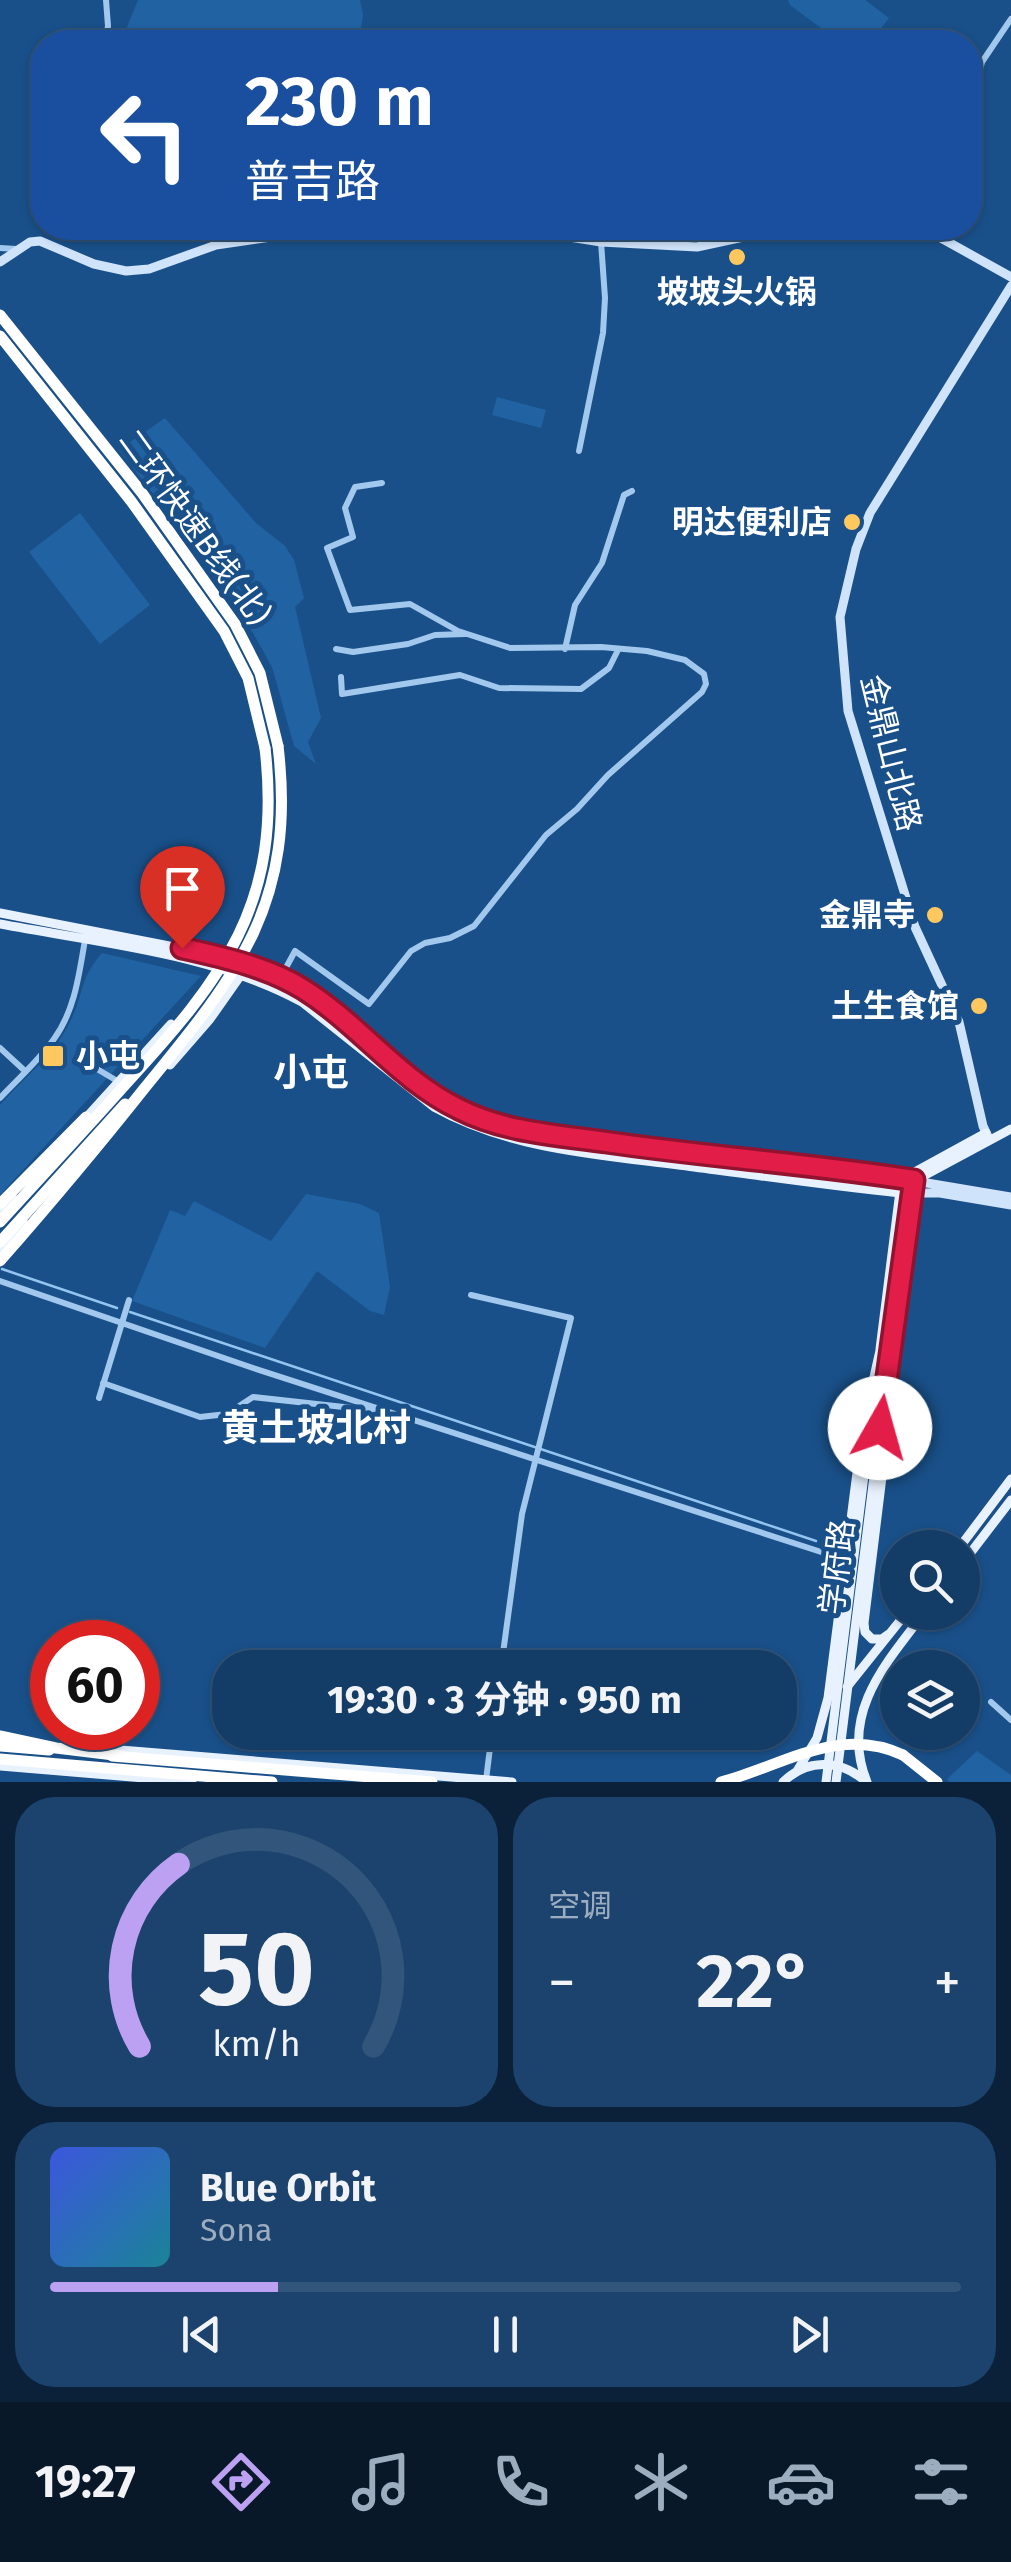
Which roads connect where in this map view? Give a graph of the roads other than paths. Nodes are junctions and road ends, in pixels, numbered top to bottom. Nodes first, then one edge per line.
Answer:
1 (106, 0) edge
2 (1011, 19) edge
3 (107, 30) edge
4 (982, 62) edge
5 (245, 240) edge
6 (588, 240) edge
7 (730, 240) edge
8 (945, 240) edge
9 (601, 242) junction
10 (0, 248) edge
11 (18, 248) junction
12 (1, 262) edge
13 (1011, 276) edge
14 (1011, 286) edge
15 (0, 315) edge
16 (0, 336) edge
17 (578, 452) dead end
18 (382, 484) dead end
19 (632, 491) dead end
20 (466, 634) junction
21 (336, 649) dead end
22 (566, 649) junction
23 (618, 650) junction
24 (341, 676) dead end
25 (272, 747) junction
26 (0, 912) edge
27 (0, 924) edge
28 (85, 940) junction
29 (217, 963) junction
30 (243, 971) junction
31 (282, 977) junction
32 (190, 1023) junction
33 (0, 1048) edge
34 (92, 1066) dead end
35 (24, 1071) junction
36 (119, 1082) junction
37 (0, 1098) edge
38 (1011, 1129) edge
39 (987, 1136) junction
40 (902, 1178) junction
41 (914, 1186) junction
42 (900, 1193) junction
43 (1011, 1196) edge
44 (0, 1204) edge
45 (1011, 1205) edge
46 (0, 1212) edge
47 (0, 1222) edge
48 (0, 1242) edge
49 (0, 1251) edge
50 (0, 1261) edge
51 (0, 1281) edge
52 (471, 1295) dead end
53 (129, 1300) dead end
54 (121, 1323) junction
55 (885, 1347) junction
56 (103, 1383) junction
57 (319, 1388) junction
58 (99, 1398) dead end
59 (317, 1404) junction
60 (386, 1411) dead end
61 (875, 1427) junction
62 (538, 1454) junction
63 (1011, 1479) edge
64 (1011, 1500) edge
65 (973, 1530) edge
66 (980, 1540) edge
67 (846, 1560) junction
68 (840, 1604) junction
69 (866, 1606) junction
70 (893, 1630) edge
71 (911, 1630) edge
72 (890, 1634) junction
73 (503, 1650) edge
74 (992, 1702) dead end
75 (1011, 1720) edge
76 (819, 1732) junction
77 (0, 1740) edge
78 (490, 1750) edge
79 (0, 1760) edge
80 (797, 1771) junction
81 (486, 1780) edge
82 (192, 1782) edge
83 (272, 1782) edge
84 (432, 1782) edge
85 (512, 1782) edge
86 (721, 1782) edge
87 (783, 1782) edge
88 (826, 1782) edge
89 (836, 1782) edge
90 (867, 1782) edge
91 (937, 1782) edge

1 - 3 street
2 - 4 street
5 - 11 street
6 - 9 street
7 - 9 street
8 - 13 street
9 - 17 street
10 - 11 street
11 - 12 street
14 - 39 street, 金鼎山北路
15 - 25 highway, 二环快速B线(北)
16 - 25 highway
18 - 20 street
19 - 22 street
20 - 21 street
20 - 22 street
22 - 23 street
23 - 24 street
23 - 31 street
25 - 32 highway, 二环快速B线(北), bridge
26 - 29 main road
27 - 28 main road
28 - 29 main road
28 - 35 street
29 - 30 main road
29 - 36 main road
30 - 31 main road
30 - 42 main road
30 - 49 main road
31 - 40 main road
32 - 44 highway, bridge
32 - 47 highway, bridge
32 - 48 highway, 二环快速B线(北), bridge
32 - 50 highway, bridge
33 - 35 street
34 - 36 street
35 - 37 street
36 - 46 main road
38 - 39 main road
39 - 40 main road
39 - 41 main road
40 - 41 street
40 - 42 main road, 学府路
41 - 42 main road
41 - 43 street
41 - 45 street
41 - 55 main road, 学府路
42 - 55 main road, 学府路
51 - 54 street
52 - 62 street
53 - 54 street
54 - 56 street
54 - 57 street
55 - 61 main road, 学府路
55 - 67 main road, 学府路
55 - 69 main road
56 - 58 street
56 - 59 street
57 - 59 street
57 - 62 street
59 - 60 street
61 - 88 main road, 学府路, bridge
61 - 89 main road, 学府路, bridge
62 - 67 street
62 - 73 street
63 - 65 main road
64 - 66 main road
67 - 68 main road, 学府路
68 - 69 main road
68 - 76 main road, 学府路
69 - 72 main road
70 - 72 main road
71 - 90 main road
72 - 76 main road
74 - 75 street
76 - 80 main road, 学府路
77 - 81 main road
77 - 84 highway, bridge
78 - 81 street
79 - 82 main road
79 - 83 highway
80 - 87 main road
80 - 90 main road
81 - 85 main road
86 - 91 highway, bridge

